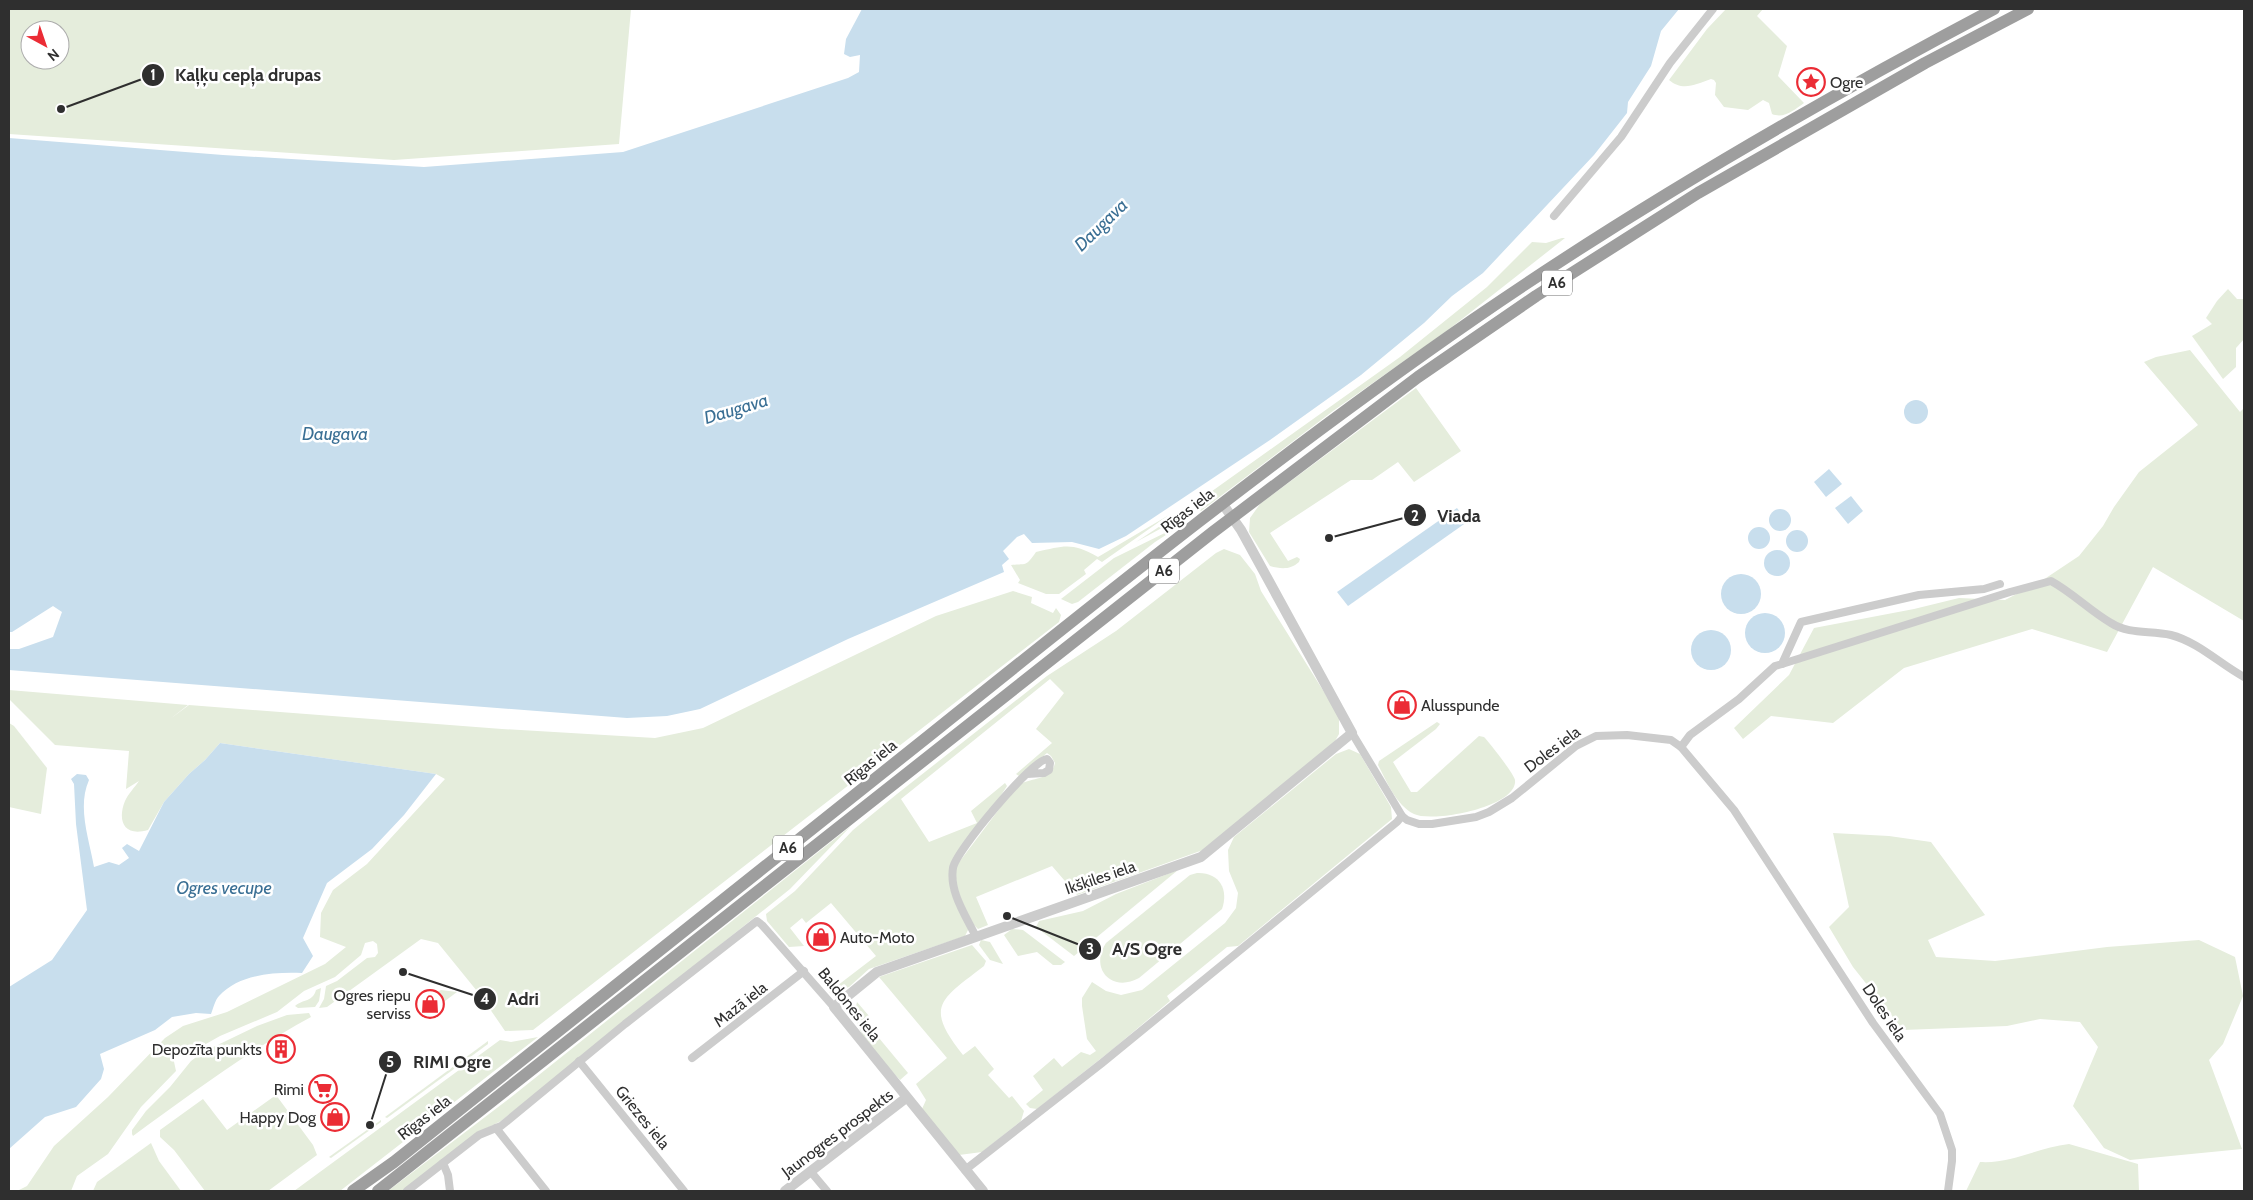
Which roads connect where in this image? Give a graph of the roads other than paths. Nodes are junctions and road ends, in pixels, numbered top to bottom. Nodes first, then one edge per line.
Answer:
1 (1714, 9) edge
2 (1994, 9) edge
3 (2028, 9) edge
4 (1554, 216) dead end
5 (1222, 503) junction
6 (1232, 517) junction
7 (2000, 584) dead end
8 (1782, 664) junction
9 (2244, 677) edge
10 (1352, 733) junction
11 (1681, 747) junction
12 (1026, 774) dead end
13 (1402, 816) junction
14 (976, 937) junction
15 (804, 971) junction
16 (834, 1007) junction
17 (692, 1058) dead end
18 (579, 1061) junction
19 (906, 1098) junction
20 (496, 1128) junction
21 (443, 1163) junction
22 (965, 1170) junction
23 (811, 1172) junction
24 (353, 1191) edge
25 (378, 1191) edge
26 (407, 1191) edge
27 (450, 1191) edge
28 (546, 1191) edge
29 (684, 1191) edge
30 (785, 1191) edge
31 (828, 1191) edge
32 (983, 1191) edge
33 (1948, 1191) edge

1 - 4 street
2 - 5 highway, Rīgas iela / A6
3 - 6 highway, Rīgas iela / A6
5 - 6 street
5 - 24 highway, Rīgas iela / A6
6 - 10 street
6 - 25 highway, Rīgas iela / A6
7 - 8 street
8 - 9 street
8 - 11 street
10 - 13 street
10 - 14 street, Ikšķiles iela
11 - 13 street, Doles iela
11 - 33 street, Doles iela
12 - 14 street
13 - 22 street
14 - 16 street, Ikšķiles iela
15 - 16 street, Baldones iela
15 - 17 street, Mazā iela
15 - 18 street, Baldones iela
16 - 19 street, Baldones iela
18 - 20 street
18 - 29 street, Griezes iela
19 - 22 street, Baldones iela
19 - 23 street, Jaunogres prospekts
20 - 21 street
20 - 28 street
21 - 26 street
21 - 27 street
22 - 32 street, Baldones iela
23 - 30 street, Jaunogres prospekts
23 - 31 street

